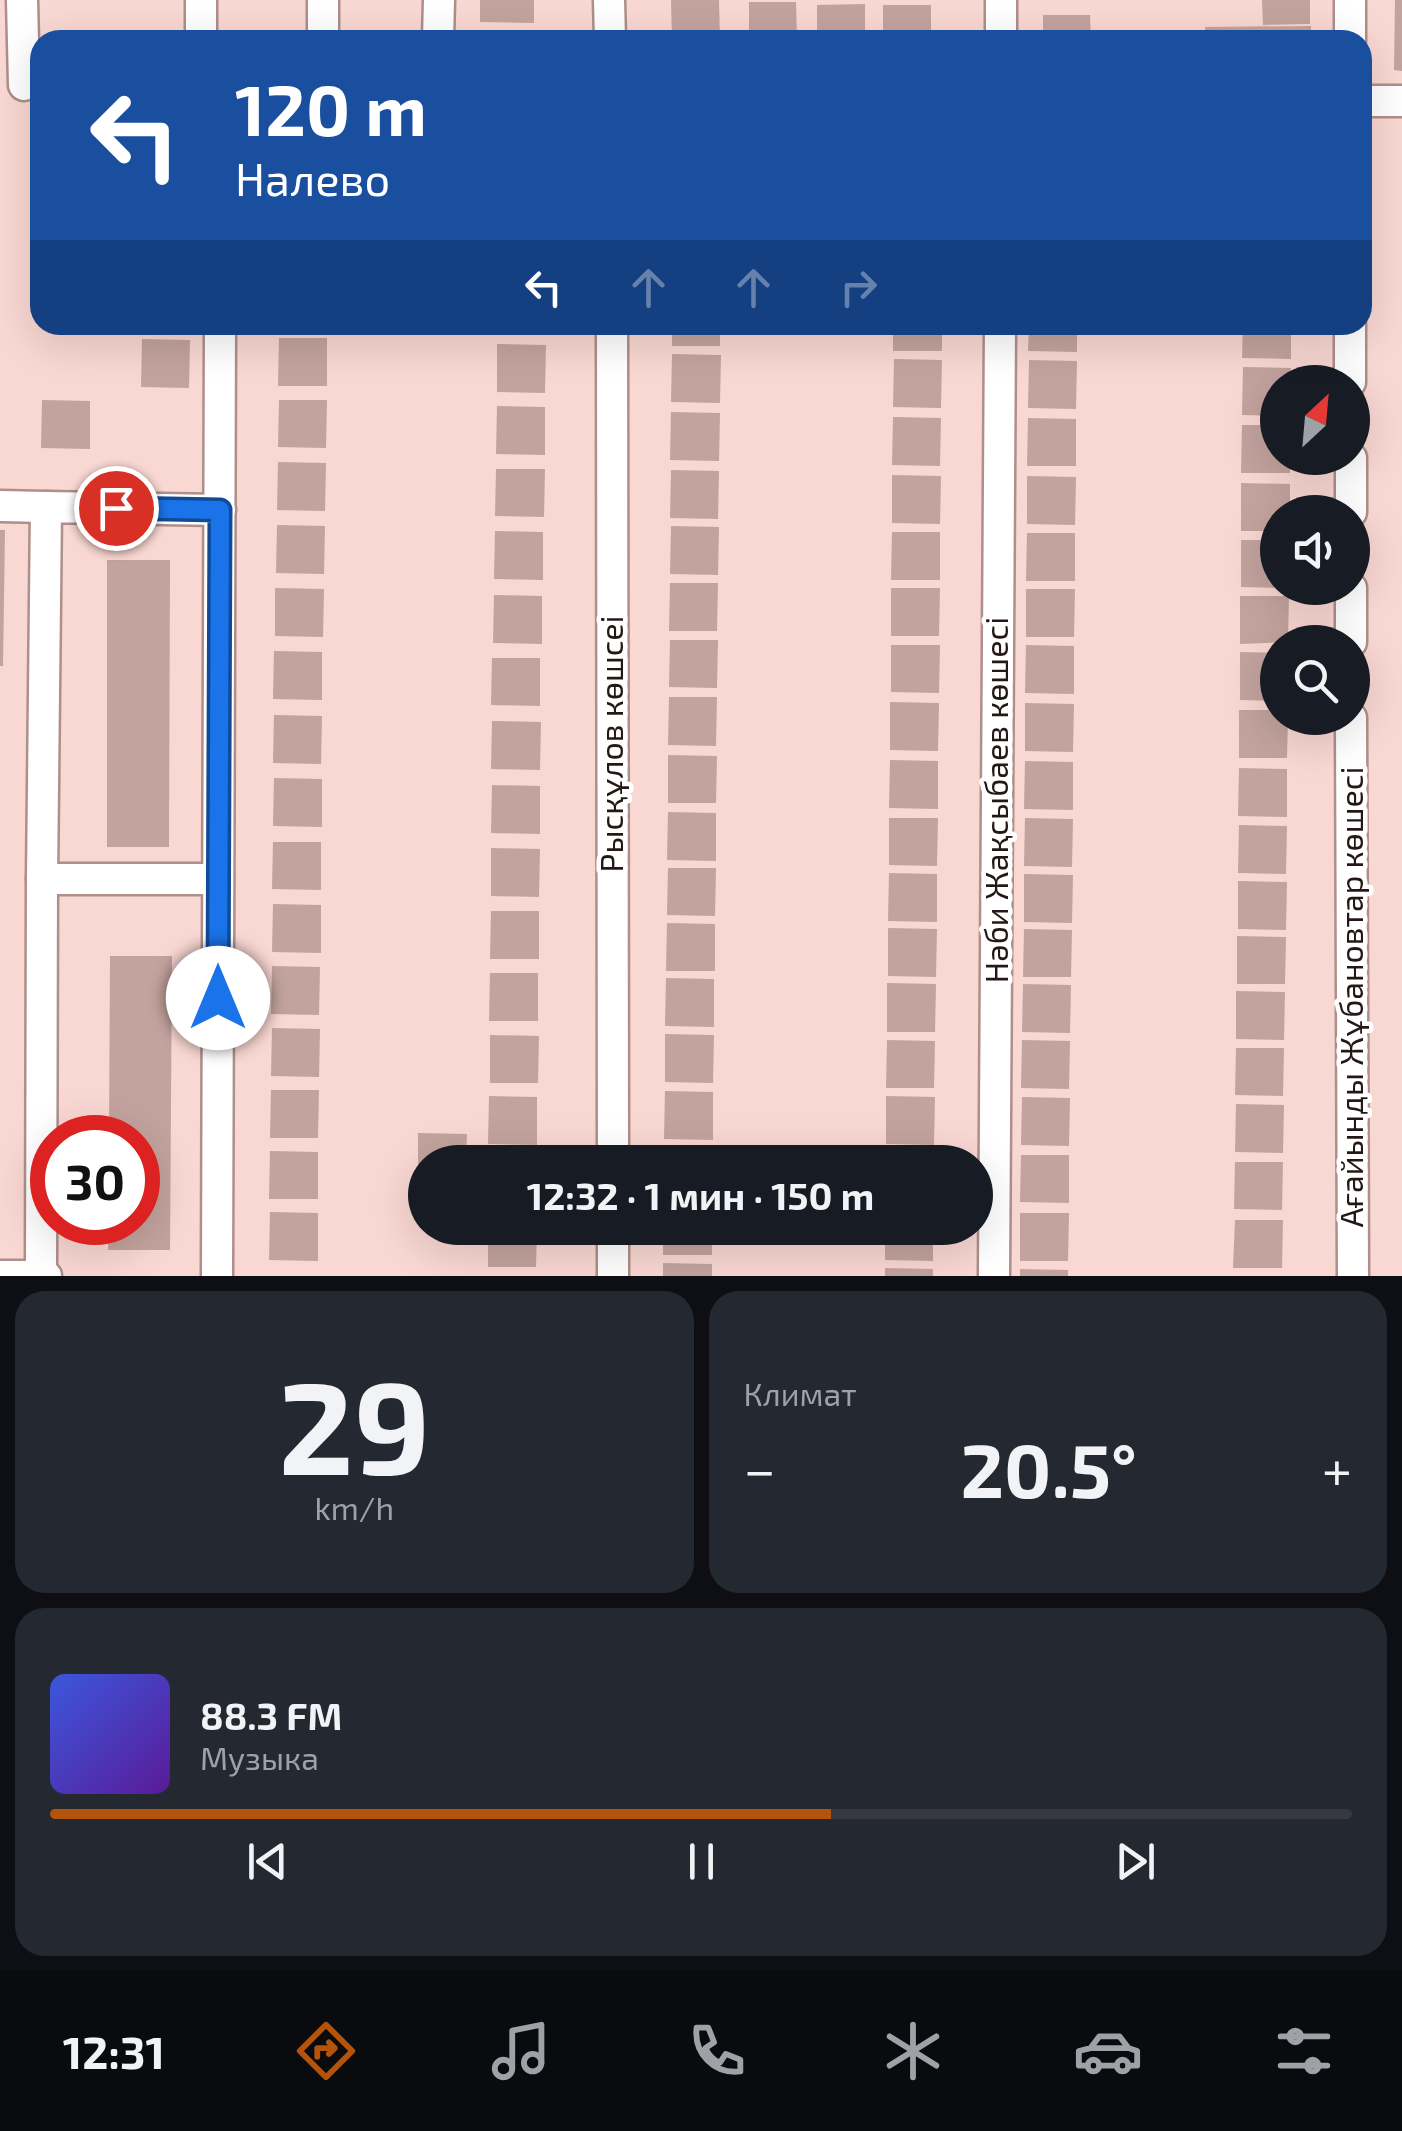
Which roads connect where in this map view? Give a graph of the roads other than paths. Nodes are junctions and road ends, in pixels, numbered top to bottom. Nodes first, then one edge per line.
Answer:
1 (22, 0) edge
2 (201, 0) edge
3 (322, 0) edge
4 (439, 0) edge
5 (609, 0) edge
6 (1000, 0) edge
7 (1350, 0) edge
8 (201, 30) edge
9 (323, 30) edge
10 (438, 30) edge
11 (610, 30) edge
12 (1001, 30) edge
13 (1350, 30) edge
14 (21, 85) edge
15 (1372, 101) edge
16 (1402, 101) edge
17 (220, 335) edge
18 (612, 335) edge
19 (1000, 335) edge
20 (1350, 335) edge
21 (1350, 365) edge
22 (0, 506) edge
23 (46, 507) junction
24 (220, 510) junction
25 (1352, 735) edge
26 (42, 879) junction
27 (218, 879) junction
28 (613, 1145) edge
29 (613, 1245) edge
30 (0, 1276) edge
31 (43, 1276) edge
32 (217, 1276) edge
33 (613, 1276) edge
34 (994, 1276) edge
35 (1353, 1276) edge

1 - 14 street
2 - 8 street
3 - 9 street
4 - 10 street
5 - 11 street
6 - 12 street
7 - 13 street
15 - 16 street
17 - 24 street
18 - 28 street, Рысқұлов көшсеі
19 - 34 street, Нәби Жақсыбаев көшесі
20 - 21 street
22 - 23 street
23 - 24 street
23 - 26 street
24 - 27 street
25 - 35 street, Ағайынды Жұбановтар көшесі
26 - 27 street
26 - 31 street
27 - 32 street
29 - 33 street
30 - 31 street

